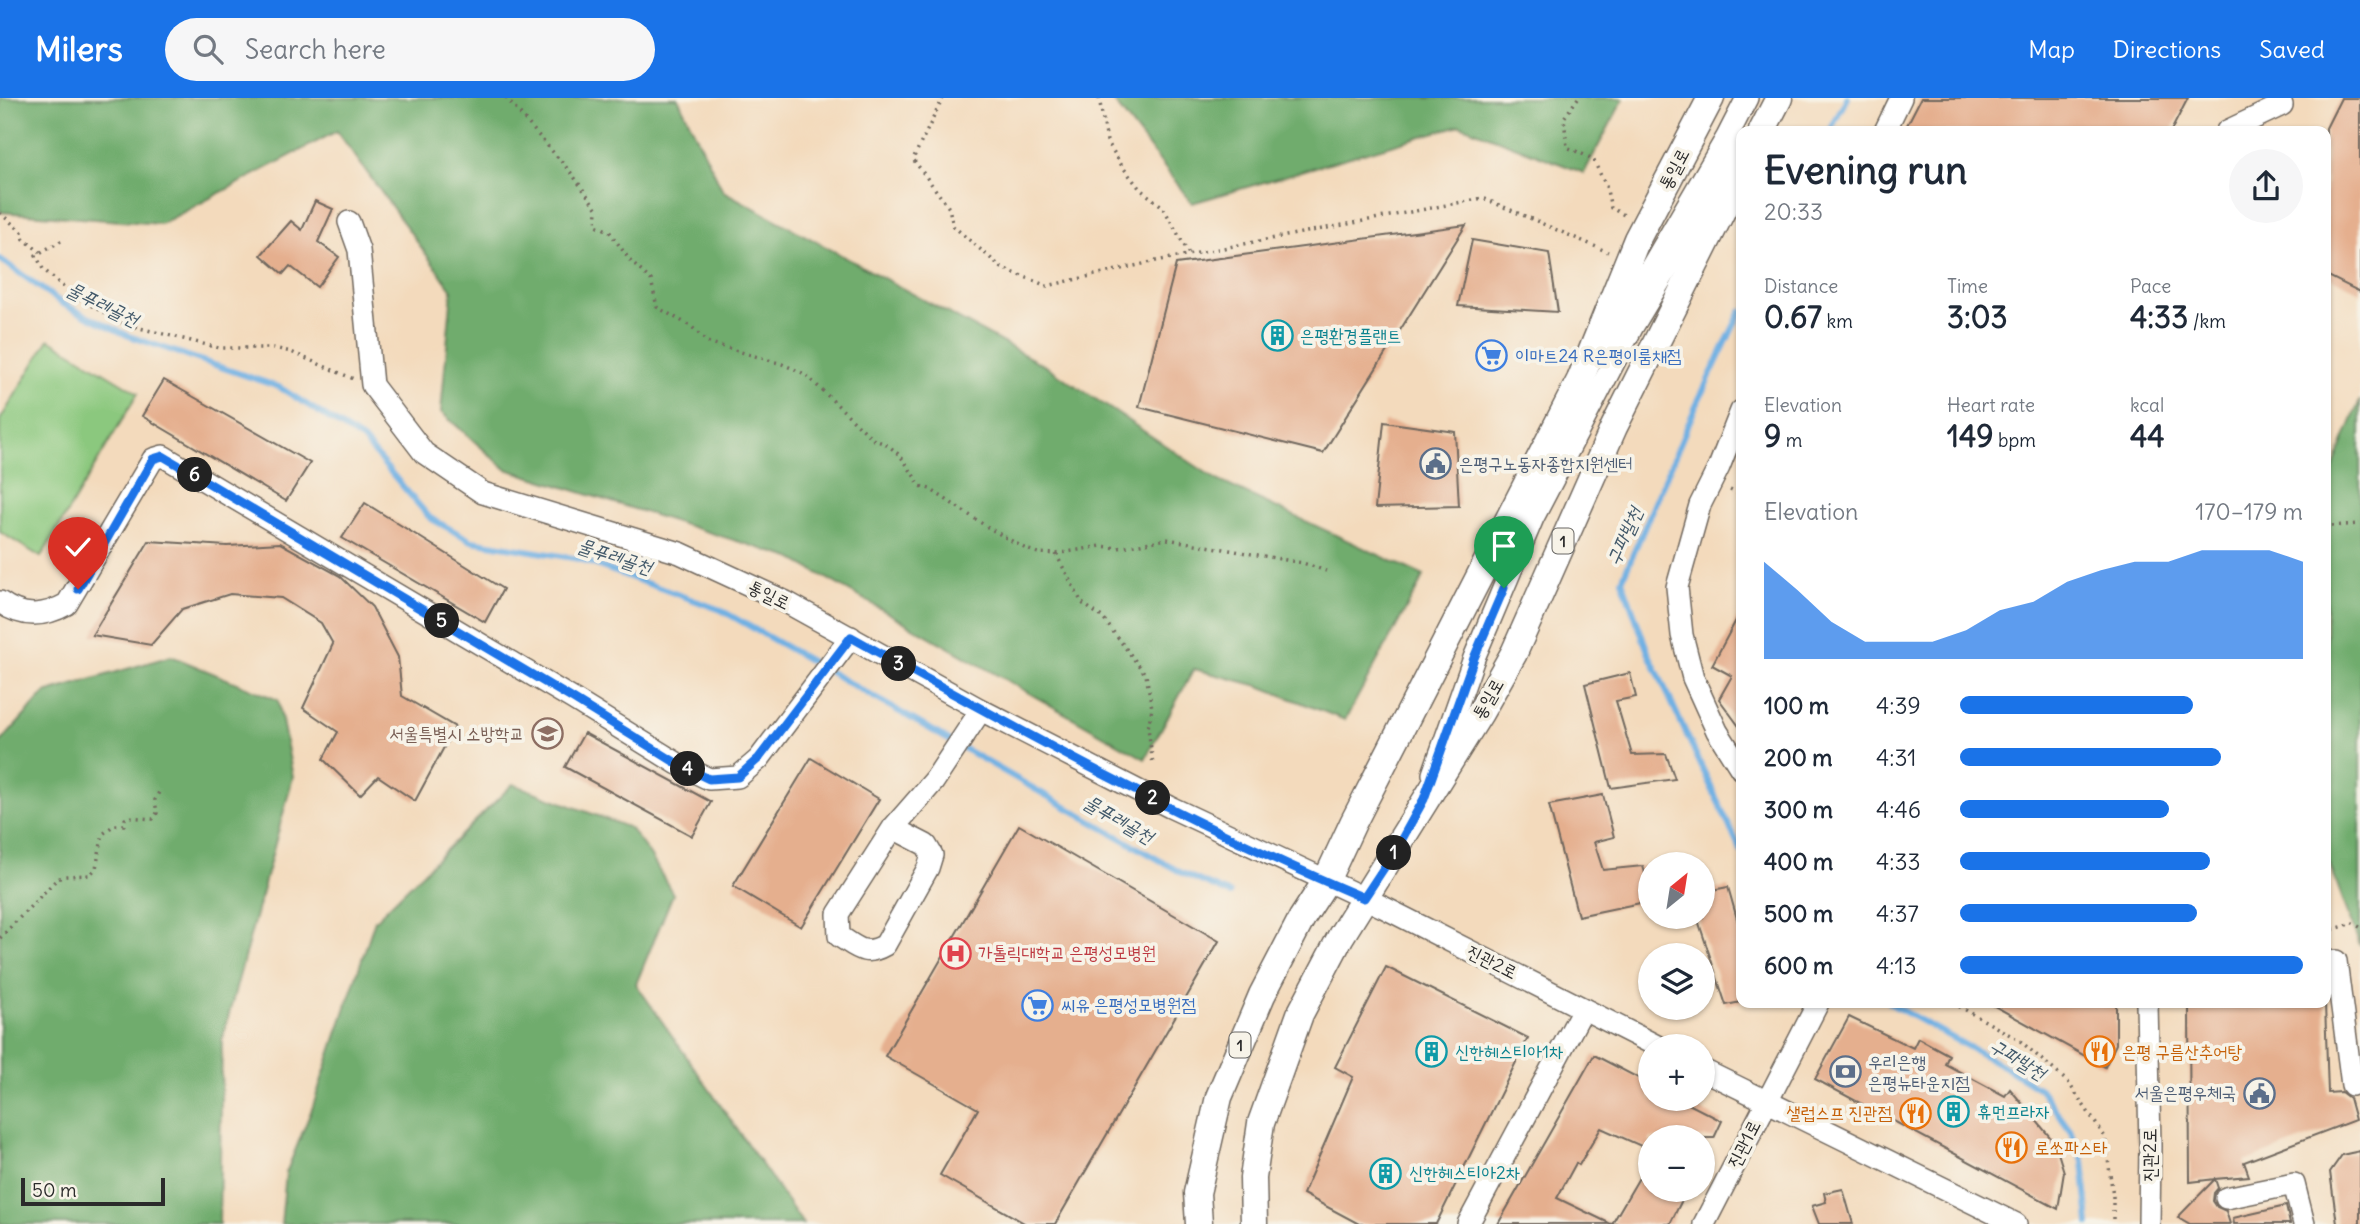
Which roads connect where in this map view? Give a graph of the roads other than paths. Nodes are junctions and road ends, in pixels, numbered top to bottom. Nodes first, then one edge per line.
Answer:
1 (1711, 98) edge
2 (1747, 98) edge
3 (1779, 98) edge
4 (1901, 98) edge
5 (2284, 102) edge
6 (1764, 126) edge
7 (1887, 126) edge
8 (2237, 126) edge
9 (2272, 126) edge
10 (1736, 155) edge
11 (1736, 183) edge
12 (349, 222) dead end
13 (1580, 380) junction
14 (1736, 424) edge
15 (0, 602) edge
16 (851, 637) junction
17 (976, 717) junction
18 (1736, 761) edge
19 (1424, 799) junction
20 (893, 828) junction
21 (1326, 881) junction
22 (1364, 898) junction
23 (2331, 962) edge
24 (1815, 1008) edge
25 (2149, 1008) edge
26 (1583, 1009) junction
27 (1638, 1036) edge
28 (1715, 1076) edge
29 (2352, 1085) dead end
30 (1766, 1102) junction
31 (2226, 1198) dead end
32 (1199, 1224) edge
33 (1254, 1224) edge
34 (1468, 1224) edge
35 (1704, 1224) edge
36 (2016, 1224) edge
37 (2149, 1224) edge
38 (2304, 1224) edge

1 - 13 main road, 통일로 / 1
2 - 13 street
3 - 6 main road
4 - 7 street
5 - 8 street
5 - 9 street
10 - 19 street
11 - 19 main road, 통일로 / 1
12 - 16 street, 통일로
13 - 21 main road, 통일로 / 1
14 - 18 street
15 - 16 street
16 - 17 street, 통일로
17 - 20 street
17 - 21 street, 통일로
19 - 22 main road, 통일로 / 1
20 - 20 street
21 - 22 street, 진관2로
21 - 32 main road, 통일로 / 1
22 - 26 street, 진관2로
22 - 33 main road, 통일로 / 1
23 - 29 street
24 - 30 street
25 - 37 street, 진관2로
26 - 27 street, 진관2로
26 - 34 street
28 - 30 street
30 - 35 street, 진관1로
30 - 36 street
31 - 38 street

